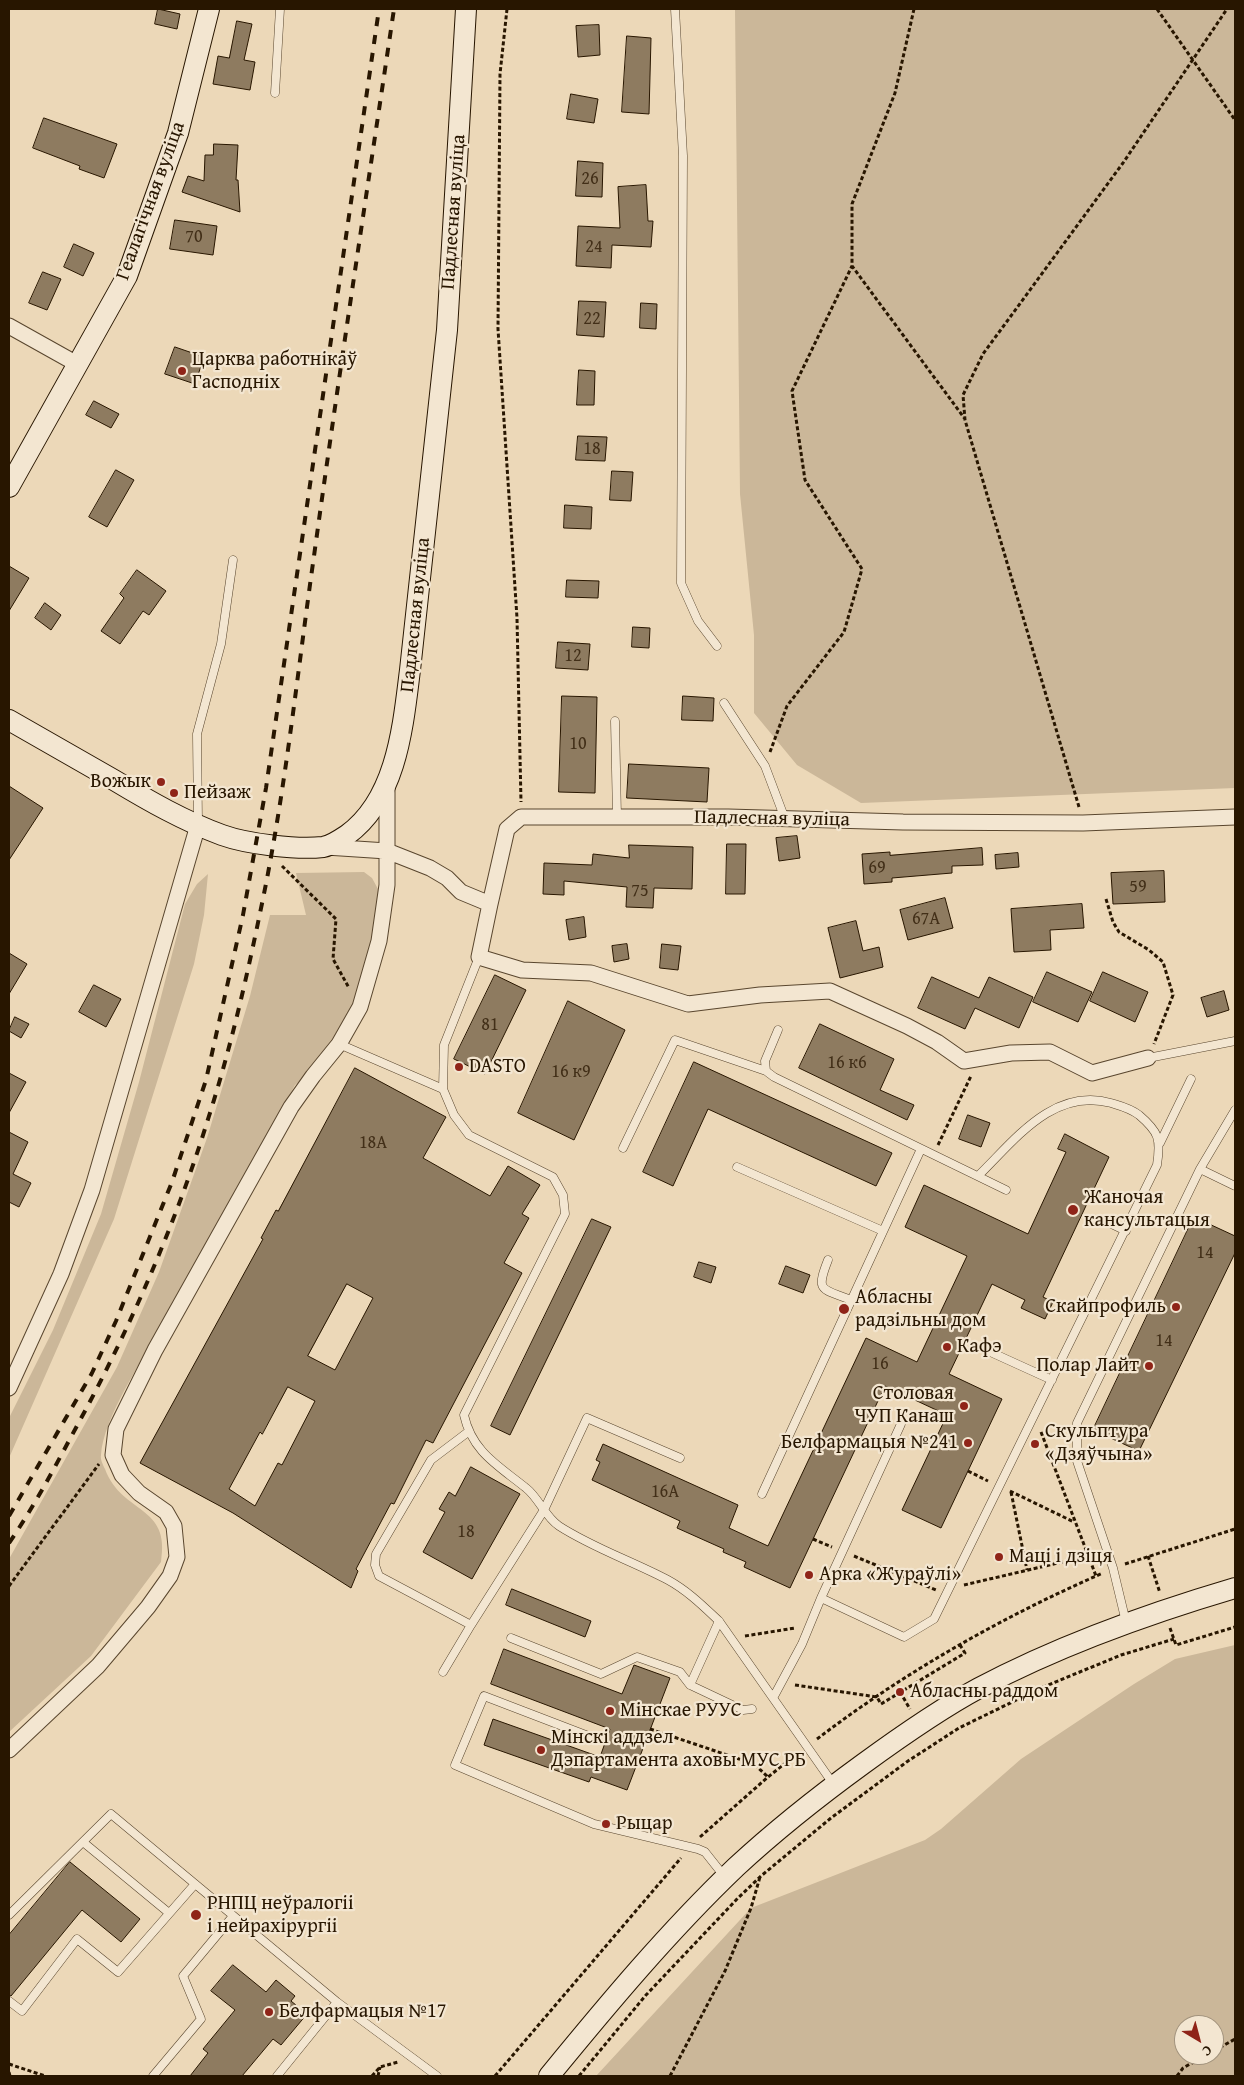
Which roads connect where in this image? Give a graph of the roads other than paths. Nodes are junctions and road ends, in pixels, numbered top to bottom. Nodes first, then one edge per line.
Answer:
1 (208, 9) edge
2 (280, 9) edge
3 (466, 9) edge
4 (675, 9) edge
5 (275, 94) dead end
6 (9, 326) edge
7 (77, 364) junction
8 (9, 487) edge
9 (233, 560) dead end
10 (717, 646) dead end
11 (724, 703) dead end
12 (9, 720) edge
13 (615, 720) dead end
14 (387, 782) junction
15 (617, 817) junction
16 (1235, 817) edge
17 (785, 819) junction
18 (198, 825) junction
19 (325, 847) junction
20 (387, 851) junction
21 (490, 904) junction
22 (479, 957) junction
23 (778, 1030) dead end
24 (1235, 1041) edge
25 (339, 1044) junction
26 (1148, 1058) joint
27 (766, 1071) junction
28 (1191, 1079) dead end
29 (443, 1089) junction
30 (1235, 1110) edge
31 (1160, 1143) junction
32 (623, 1148) dead end
33 (921, 1148) junction
34 (737, 1166) dead end
35 (1200, 1169) junction
36 (978, 1176) junction
37 (1235, 1186) edge
38 (1006, 1190) dead end
39 (1103, 1220) dead end
40 (1126, 1230) junction
41 (883, 1231) junction
42 (828, 1260) dead end
43 (851, 1300) junction
44 (986, 1350) dead end
45 (1052, 1380) junction
46 (9, 1388) edge
47 (901, 1424) dead end
48 (468, 1432) junction
49 (680, 1458) dead end
50 (762, 1494) dead end
51 (544, 1510) junction
52 (1235, 1588) edge
53 (822, 1598) junction
54 (718, 1621) junction
55 (1126, 1622) junction
56 (470, 1625) junction
57 (511, 1638) dead end
58 (443, 1672) dead end
59 (690, 1685) junction
60 (773, 1698) junction
61 (752, 1709) dead end
62 (591, 1737) dead end
63 (9, 1750) edge
64 (834, 1785) junction
65 (83, 1842) junction
66 (726, 1878) junction
67 (194, 1884) junction
68 (169, 1914) junction
69 (9, 1915) edge
70 (233, 1916) junction
71 (9, 2001) edge
72 (338, 2002) junction
73 (153, 2076) edge
74 (277, 2076) edge
75 (437, 2076) edge
76 (549, 2076) edge

1 - 7 street, Геалагічная вуліца
2 - 5 lane
3 - 14 street, Падлесная вуліца
4 - 10 lane
6 - 7 street
7 - 8 street, Геалагічная вуліца
9 - 18 lane
11 - 17 lane
12 - 18 street, Падлесная вуліца
13 - 15 lane
14 - 19 street, Падлесная вуліца
14 - 20 street
15 - 17 street, Падлесная вуліца
15 - 21 street, Падлесная вуліца
16 - 17 street, Падлесная вуліца
18 - 19 street, Падлесная вуліца
18 - 46 street
19 - 20 street
20 - 21 street
20 - 25 street
21 - 22 street
22 - 26 street
22 - 29 lane
23 - 27 lane
24 - 26 lane
25 - 29 lane
25 - 63 street
27 - 32 lane
27 - 33 lane
28 - 31 lane
29 - 48 lane
30 - 35 lane
31 - 36 lane
31 - 40 lane
33 - 36 lane
33 - 41 lane
34 - 41 lane
35 - 37 lane
35 - 55 lane
36 - 38 lane
39 - 40 lane
40 - 45 lane
41 - 43 lane
42 - 43 lane
43 - 50 lane
44 - 45 lane
45 - 53 lane
47 - 53 lane
48 - 51 lane
48 - 56 lane
49 - 51 lane
51 - 54 lane
51 - 56 lane
52 - 55 street
53 - 60 lane
54 - 59 lane
54 - 60 lane
55 - 64 street
56 - 58 lane
57 - 59 lane
59 - 61 lane
60 - 64 lane
62 - 66 lane
64 - 66 street
65 - 67 lane
65 - 68 lane
65 - 69 lane
66 - 76 street
67 - 68 lane
67 - 70 lane
68 - 71 lane
70 - 72 lane
70 - 73 lane
72 - 74 lane
72 - 75 lane

